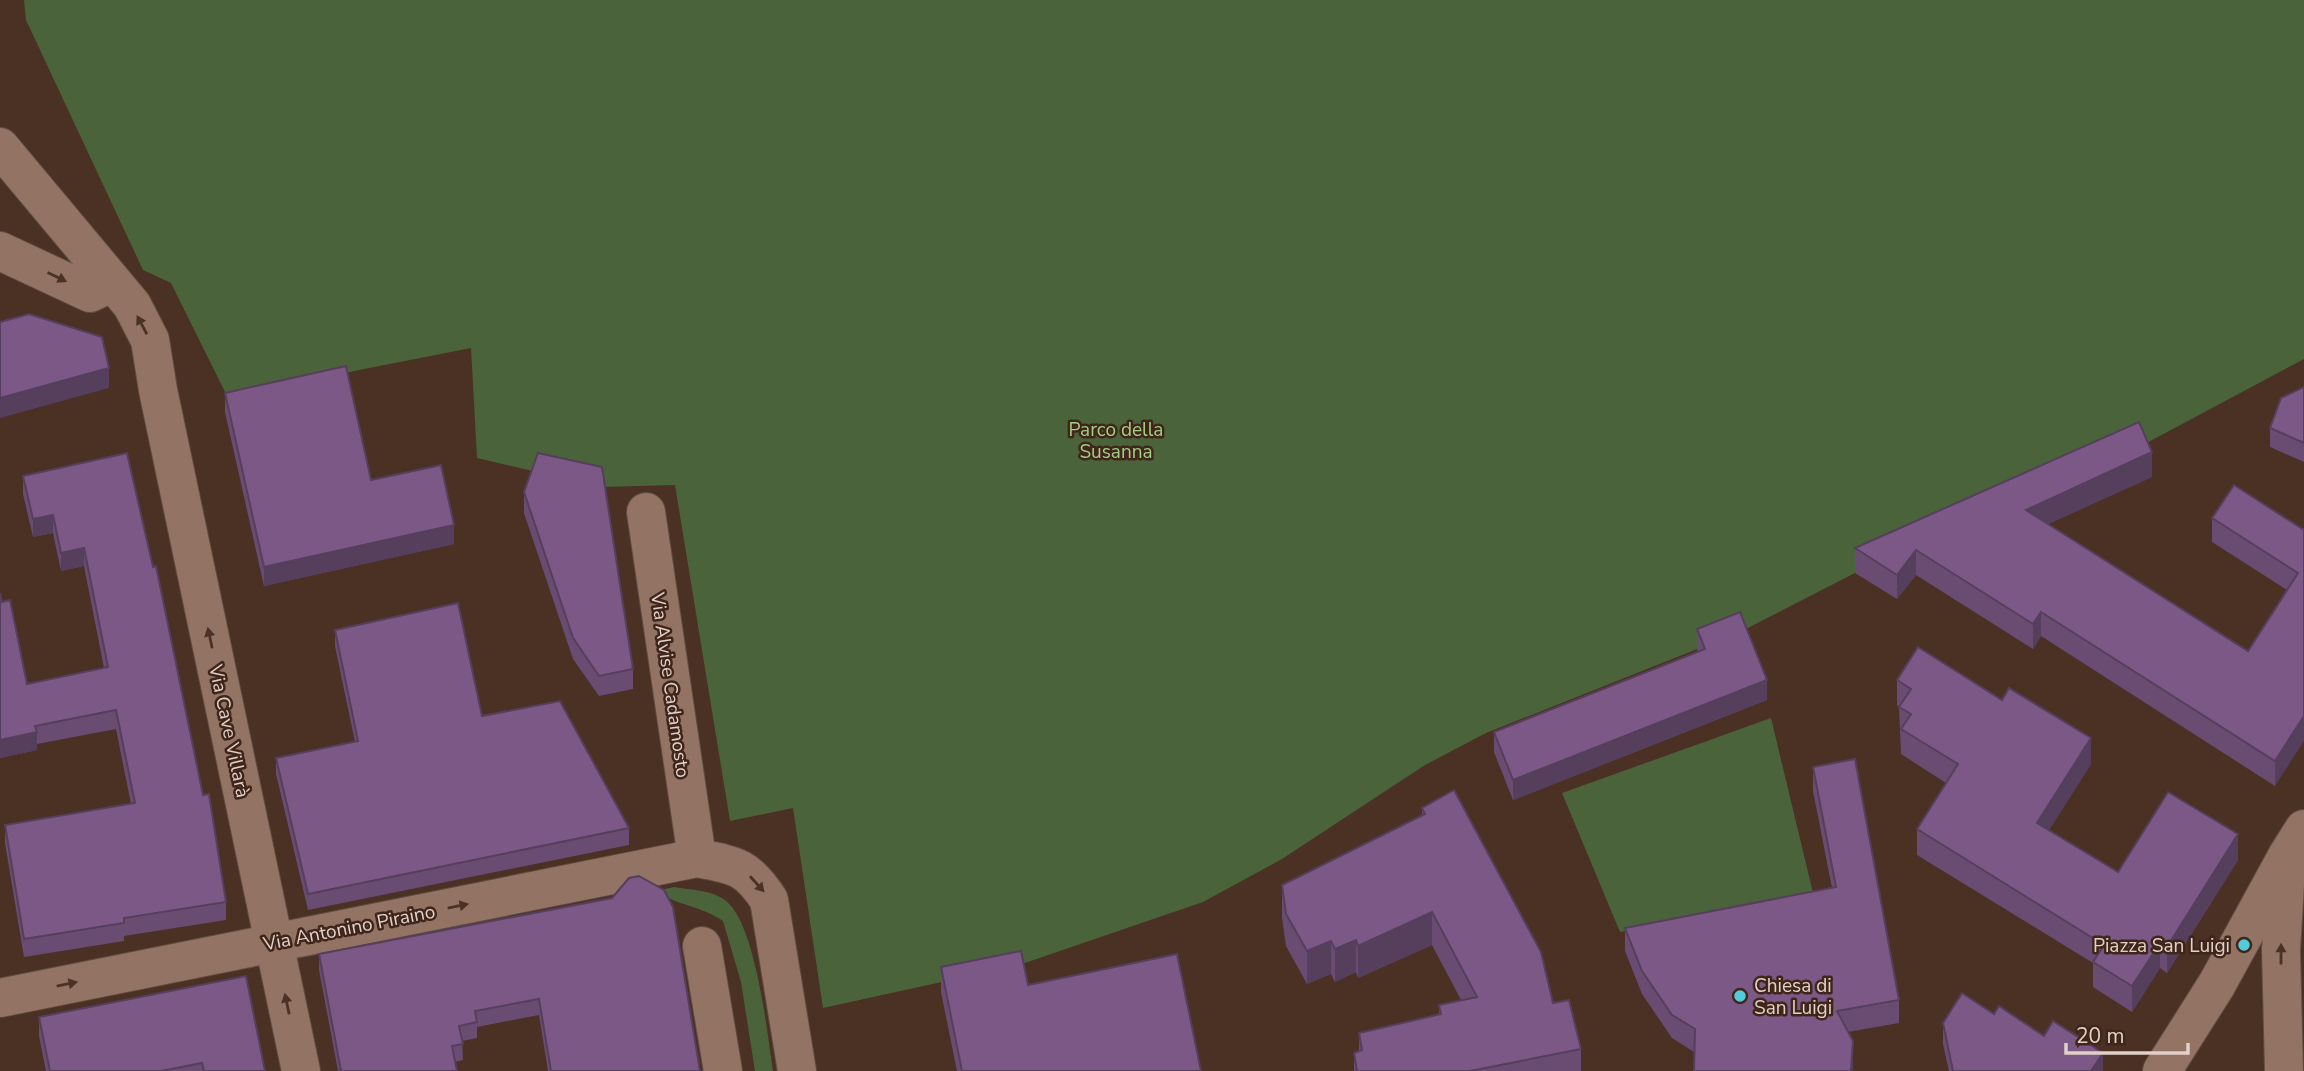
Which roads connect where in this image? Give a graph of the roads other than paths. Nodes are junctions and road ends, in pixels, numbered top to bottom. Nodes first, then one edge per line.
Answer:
1 (0, 147) edge
2 (0, 251) edge
3 (112, 282) junction
4 (646, 512) dead end
5 (2295, 842) edge
6 (697, 858) junction
7 (274, 942) junction
8 (702, 946) dead end
9 (2217, 984) junction
10 (0, 998) edge
11 (2283, 1007) junction
12 (301, 1071) edge
13 (723, 1071) edge
14 (797, 1071) edge
15 (2162, 1071) edge
16 (2284, 1071) edge

1 - 3 street, Via Cave Villarà
2 -> 3 street
7 -> 3 street, Via Cave Villarà
4 - 6 street, Via Alvise Cadamosto
5 - 9 street
11 -> 5 street
7 -> 6 street, Via Antonino Piraino
6 -> 14 street
10 -> 7 street, Via Antonino Piraino
12 -> 7 street, Via Cave Villarà
8 - 13 street
9 - 11 street
9 - 15 street
11 - 16 street

